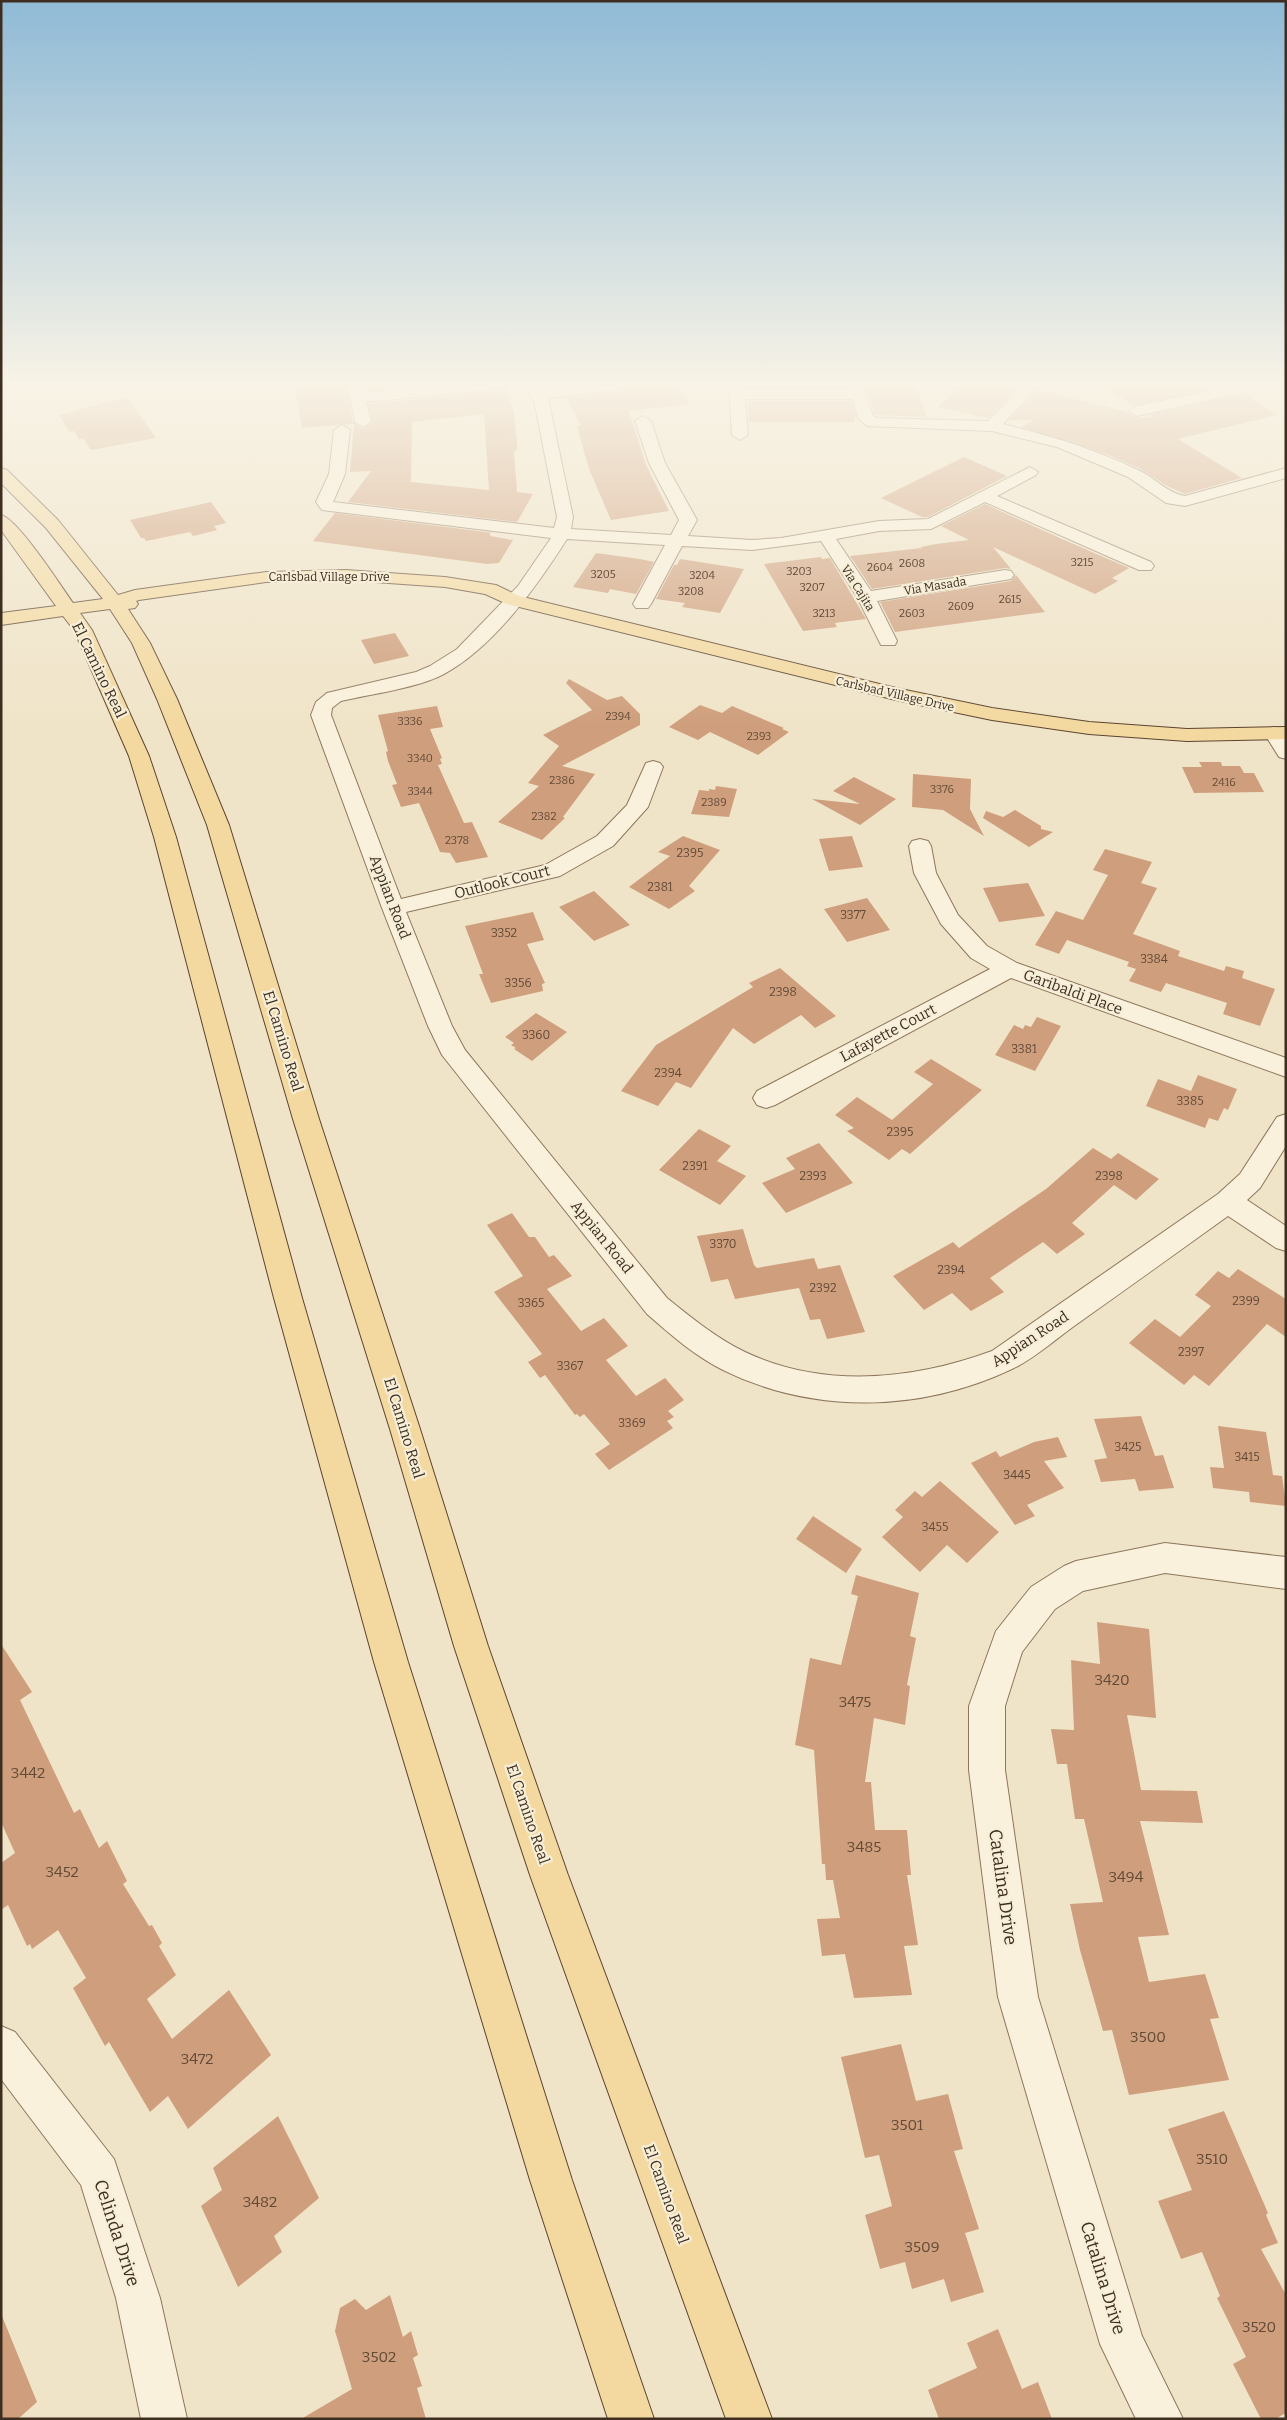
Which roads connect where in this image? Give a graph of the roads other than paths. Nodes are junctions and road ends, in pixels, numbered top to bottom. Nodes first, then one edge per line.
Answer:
1 (26, 498) edge
2 (326, 498) edge
3 (561, 498) edge
4 (676, 498) edge
5 (980, 498) edge
6 (988, 498) edge
7 (1172, 498) edge
8 (1196, 498) edge
9 (1, 520) edge
10 (562, 534) junction
11 (824, 536) junction
12 (676, 542) junction
13 (1145, 566) dead end
14 (1005, 575) dead end
15 (866, 597) junction
16 (513, 600) junction
17 (115, 603) junction
18 (642, 604) dead end
19 (68, 609) junction
20 (1, 619) edge
21 (888, 641) dead end
22 (1280, 733) edge
23 (1286, 753) edge
24 (653, 767) dead end
25 (920, 846) dead end
26 (393, 908) junction
27 (1010, 969) junction
28 (1286, 1068) edge
29 (766, 1098) dead end
30 (1286, 1124) edge
31 (1228, 1202) junction
32 (1286, 1240) edge
33 (1286, 1573) edge
34 (1, 2046) edge
35 (164, 2419) edge
36 (631, 2419) edge
37 (749, 2419) edge
38 (1160, 2419) edge

1 - 17 main road, El Camino Real
2 - 10 street
3 - 10 street
4 - 12 street
5 - 11 street
6 - 13 street
7 - 8 street
9 - 19 main road, El Camino Real
10 - 12 street
10 - 16 street, Appian Road
11 - 12 street
11 - 15 street, Via Cajita
12 - 18 street
14 - 15 street, Via Masada
15 - 21 street, Via Cajita
16 - 17 main road, Carlsbad Village Drive
16 - 22 main road, Carlsbad Village Drive
16 - 26 street, Appian Road
17 - 19 main road, Carlsbad Village Drive
17 - 37 main road, El Camino Real
19 - 20 main road, Carlsbad Village Drive
19 - 36 main road, El Camino Real
22 - 23 street
24 - 26 street, Outlook Court
25 - 27 street, Garibaldi Place
26 - 31 street, Appian Road
27 - 28 street, Garibaldi Place
27 - 29 street, Lafayette Court
30 - 31 street, Appian Road
31 - 32 street
33 - 38 street, Catalina Drive
34 - 35 street, Celinda Drive

